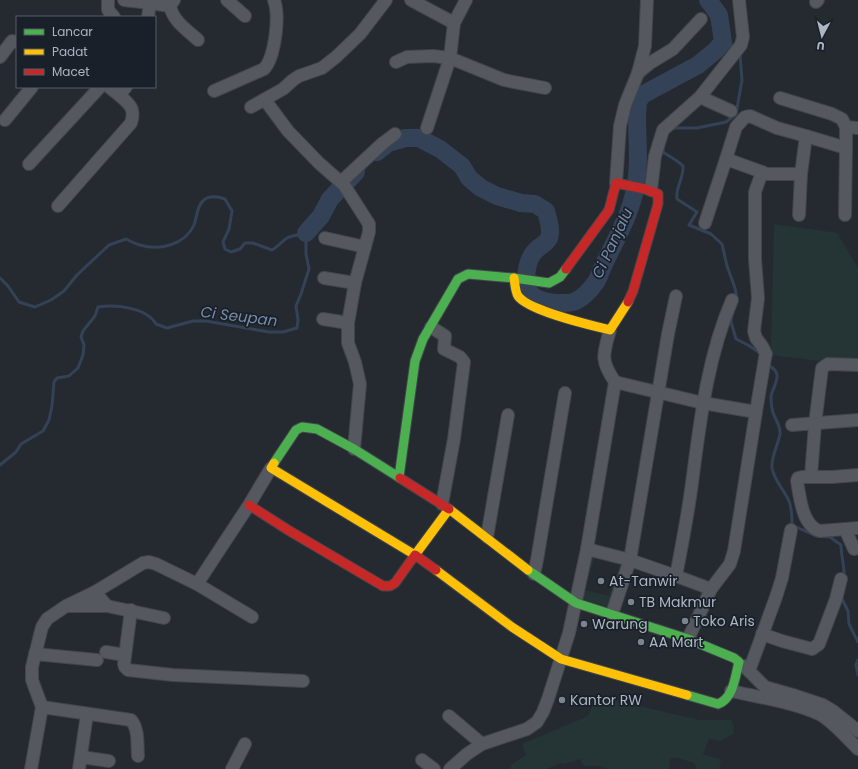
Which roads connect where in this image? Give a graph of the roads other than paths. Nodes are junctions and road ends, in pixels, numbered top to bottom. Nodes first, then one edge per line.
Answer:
1 (108, 0) edge
2 (124, 0) edge
3 (227, 0) edge
4 (274, 0) edge
5 (386, 0) edge
6 (411, 0) edge
7 (466, 0) edge
8 (647, 0) edge
9 (739, 0) edge
10 (152, 2) edge
11 (172, 3) edge
12 (113, 16) edge
13 (148, 16) edge
14 (245, 16) dead end
15 (701, 19) dead end
16 (454, 23) junction
17 (198, 40) dead end
18 (16, 42) edge
19 (0, 57) edge
20 (450, 58) junction
21 (396, 62) dead end
22 (638, 73) junction
23 (31, 88) edge
24 (99, 88) edge
25 (112, 88) edge
26 (545, 88) dead end
27 (214, 90) dead end
28 (122, 91) edge
29 (700, 97) junction
30 (780, 98) dead end
31 (265, 100) junction
32 (251, 107) dead end
33 (731, 110) dead end
34 (5, 120) dead end
35 (427, 128) dead end
36 (852, 128) edge
37 (395, 134) dead end
38 (806, 136) junction
39 (846, 148) junction
40 (726, 159) junction
41 (29, 164) dead end
42 (762, 172) junction
43 (801, 174) junction
44 (342, 183) junction
45 (616, 183) junction
46 (648, 189) junction
47 (58, 206) dead end
48 (799, 215) dead end
49 (845, 215) dead end
50 (705, 223) dead end
51 (326, 238) dead end
52 (365, 247) junction
53 (324, 278) dead end
54 (516, 278) junction
55 (355, 283) junction
56 (676, 296) dead end
57 (732, 300) dead end
58 (323, 319) dead end
59 (348, 323) junction
60 (431, 327) junction
61 (610, 330) junction
62 (858, 365) edge
63 (616, 382) junction
64 (565, 393) dead end
65 (658, 393) junction
66 (703, 403) junction
67 (756, 412) junction
68 (508, 415) dead end
69 (858, 420) edge
70 (815, 424) junction
71 (792, 425) dead end
72 (354, 449) junction
73 (271, 468) junction
74 (858, 475) edge
75 (811, 476) junction
76 (399, 477) junction
77 (249, 505) junction
78 (446, 506) junction
79 (858, 528) edge
80 (845, 529) junction
81 (791, 530) dead end
82 (487, 537) junction
83 (587, 549) junction
84 (854, 549) dead end
85 (415, 555) junction
86 (630, 560) junction
87 (534, 574) junction
88 (676, 576) junction
89 (841, 579) dead end
90 (197, 584) junction
91 (711, 589) junction
92 (95, 592) junction
93 (576, 603) junction
94 (66, 606) junction
95 (107, 606) junction
96 (131, 610) junction
97 (612, 614) junction
98 (252, 617) dead end
99 (164, 618) dead end
100 (762, 634) junction
101 (688, 640) junction
102 (106, 652) dead end
103 (35, 654) junction
104 (125, 655) junction
105 (560, 659) junction
106 (97, 660) dead end
107 (739, 662) junction
108 (749, 672) junction
109 (303, 680) dead end
110 (731, 691) junction
111 (763, 692) junction
112 (42, 707) junction
113 (824, 711) junction
114 (87, 714) junction
115 (449, 716) dead end
116 (858, 731) edge
117 (245, 744) dead end
118 (482, 744) junction
119 (858, 749) edge
120 (138, 756) dead end
121 (81, 757) junction
122 (422, 760) dead end
123 (109, 761) dead end
124 (31, 769) edge
125 (79, 769) edge
126 (232, 769) edge
127 (434, 769) edge
128 (450, 769) edge

1 - 12 street
2 - 10 street
3 - 14 street
4 - 27 street
5 - 31 street
6 - 16 street
7 - 16 street
8 - 22 street
9 - 29 street
10 - 11 street
10 - 13 street
11 - 17 street
15 - 22 street
16 - 20 street
18 - 19 street
20 - 21 street
20 - 26 street
20 - 35 street
22 - 45 street
23 - 34 street
24 - 41 street
25 - 28 street
28 - 47 street
29 - 33 street
29 - 46 street
30 - 36 street
31 - 32 street
31 - 44 street
36 - 39 street
37 - 44 street
38 - 39 street
38 - 40 street
38 - 43 street
39 - 49 street
40 - 42 street
40 - 50 street
42 - 43 street
42 - 67 street
43 - 48 street
44 - 52 street
45 - 46 street
45 - 54 street
46 - 61 street
51 - 52 street
52 - 55 street
53 - 55 street
54 - 60 street
54 - 61 street
55 - 59 street
56 - 65 street
57 - 66 street
58 - 59 street
59 - 72 street
60 - 76 street
60 - 78 street
61 - 63 street
62 - 70 street
63 - 65 street
63 - 83 street
64 - 87 street
65 - 66 street
65 - 86 street
66 - 67 street
66 - 88 street
67 - 91 street
68 - 82 street
69 - 70 street
70 - 71 street
70 - 75 street
72 - 73 street
72 - 76 street
73 - 77 street
73 - 85 street
74 - 75 street
75 - 80 street
76 - 78 street
77 - 85 street
77 - 90 street
78 - 82 street
78 - 85 street
79 - 80 street
80 - 84 street
81 - 100 street
82 - 87 street
83 - 86 street
83 - 93 street
85 - 105 street
86 - 88 street
86 - 97 street
87 - 93 street
88 - 91 street
89 - 100 street
90 - 92 street
90 - 98 street
91 - 101 street
92 - 94 street
92 - 95 street
93 - 97 street
93 - 105 street
94 - 95 street
94 - 103 street
95 - 96 street
96 - 99 street
96 - 104 street
97 - 101 street
100 - 108 street
101 - 107 street
102 - 104 street
103 - 106 street
103 - 112 street
104 - 109 street
105 - 110 street
105 - 118 street
107 - 108 street
107 - 110 street
108 - 111 street
110 - 111 street
111 - 113 street
112 - 114 street
112 - 124 street
113 - 116 street
113 - 119 street
114 - 120 street
114 - 121 street
115 - 118 street
117 - 126 street
118 - 128 street
121 - 123 street
121 - 125 street
122 - 127 street

